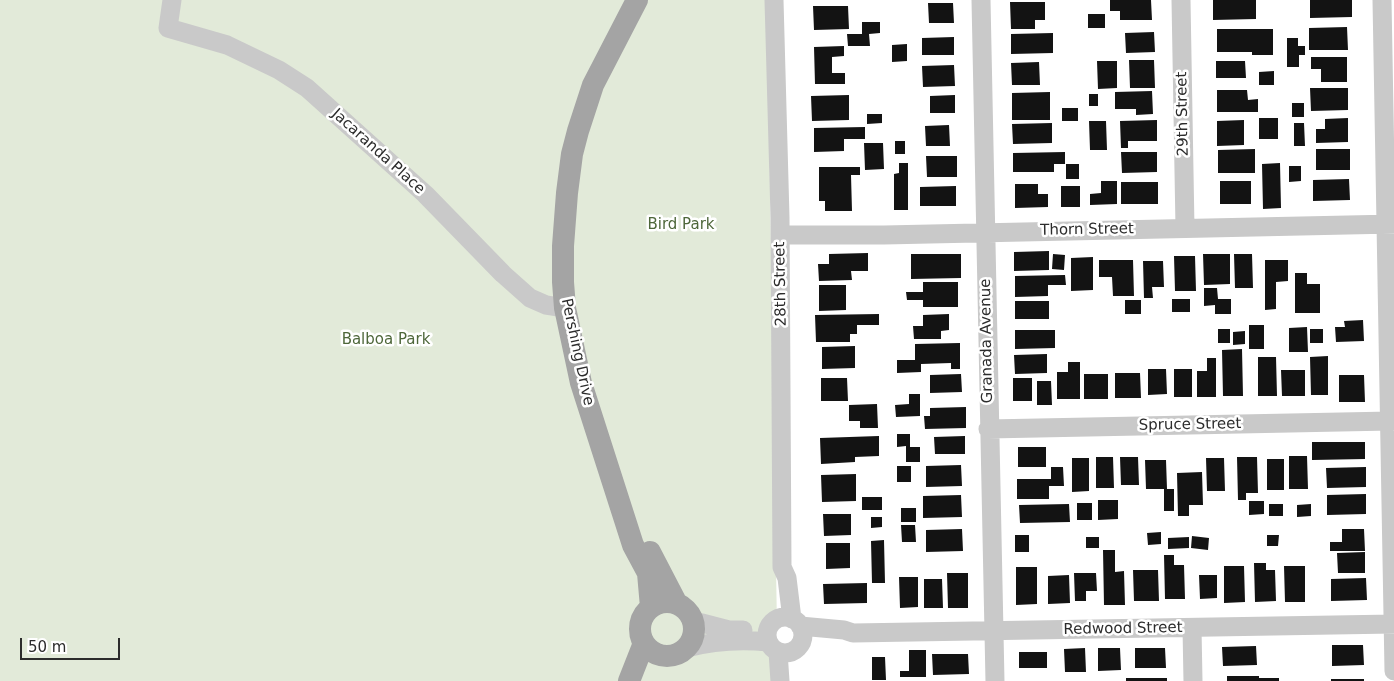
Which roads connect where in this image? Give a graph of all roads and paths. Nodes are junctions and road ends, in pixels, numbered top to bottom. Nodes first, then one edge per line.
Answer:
1 (172, 0) edge
2 (638, 0) edge
3 (774, 0) edge
4 (981, 0) edge
5 (1181, 0) edge
6 (1382, 0) edge
7 (605, 63) junction
8 (1390, 224) edge
9 (1185, 228) junction
10 (985, 232) junction
11 (780, 235) junction
12 (565, 308) junction
13 (1391, 421) junction
14 (988, 429) junction
15 (615, 452) junction
16 (676, 604) junction
17 (651, 607) junction
18 (693, 622) junction
19 (1394, 624) edge
20 (1192, 628) junction
21 (994, 631) junction
22 (784, 635) junction
23 (644, 643) junction
24 (676, 652) junction
25 (1394, 671) edge
26 (629, 681) edge
27 (642, 681) edge
28 (780, 681) edge
29 (790, 681) edge
30 (994, 681) edge
31 (1193, 681) edge

1 - 12 street, Jacaranda Place
2 - 7 main road, Pershing Drive
3 - 11 street, 28th Street
4 - 10 street, Granada Avenue
5 - 9 street, 29th Street
6 - 8 street
7 - 12 main road, Pershing Drive
7 - 15 main road, Pershing Drive
8 - 9 street, Thorn Street
8 - 13 street
9 - 10 street, Thorn Street
10 - 11 street, Thorn Street
10 - 14 street, Granada Avenue
11 - 22 street, 28th Street
12 - 15 main road
12 - 17 main road, Pershing Drive
13 - 14 street, Spruce Street
13 - 19 street
14 - 21 street, Granada Avenue
15 - 16 main road, Pershing Drive
16 - 17 main road
16 - 18 main road
17 - 23 main road
18 - 22 street, Redwood Street
18 - 24 main road
19 - 20 street, Redwood Street
19 - 25 street
20 - 21 street, Redwood Street
20 - 31 street
21 - 22 street, Redwood Street
21 - 30 street, Granada Avenue
22 - 24 street, Redwood Street
22 - 28 street, 28th Street
22 - 29 street, 28th Street
23 - 24 main road
23 - 26 main road
24 - 27 main road

